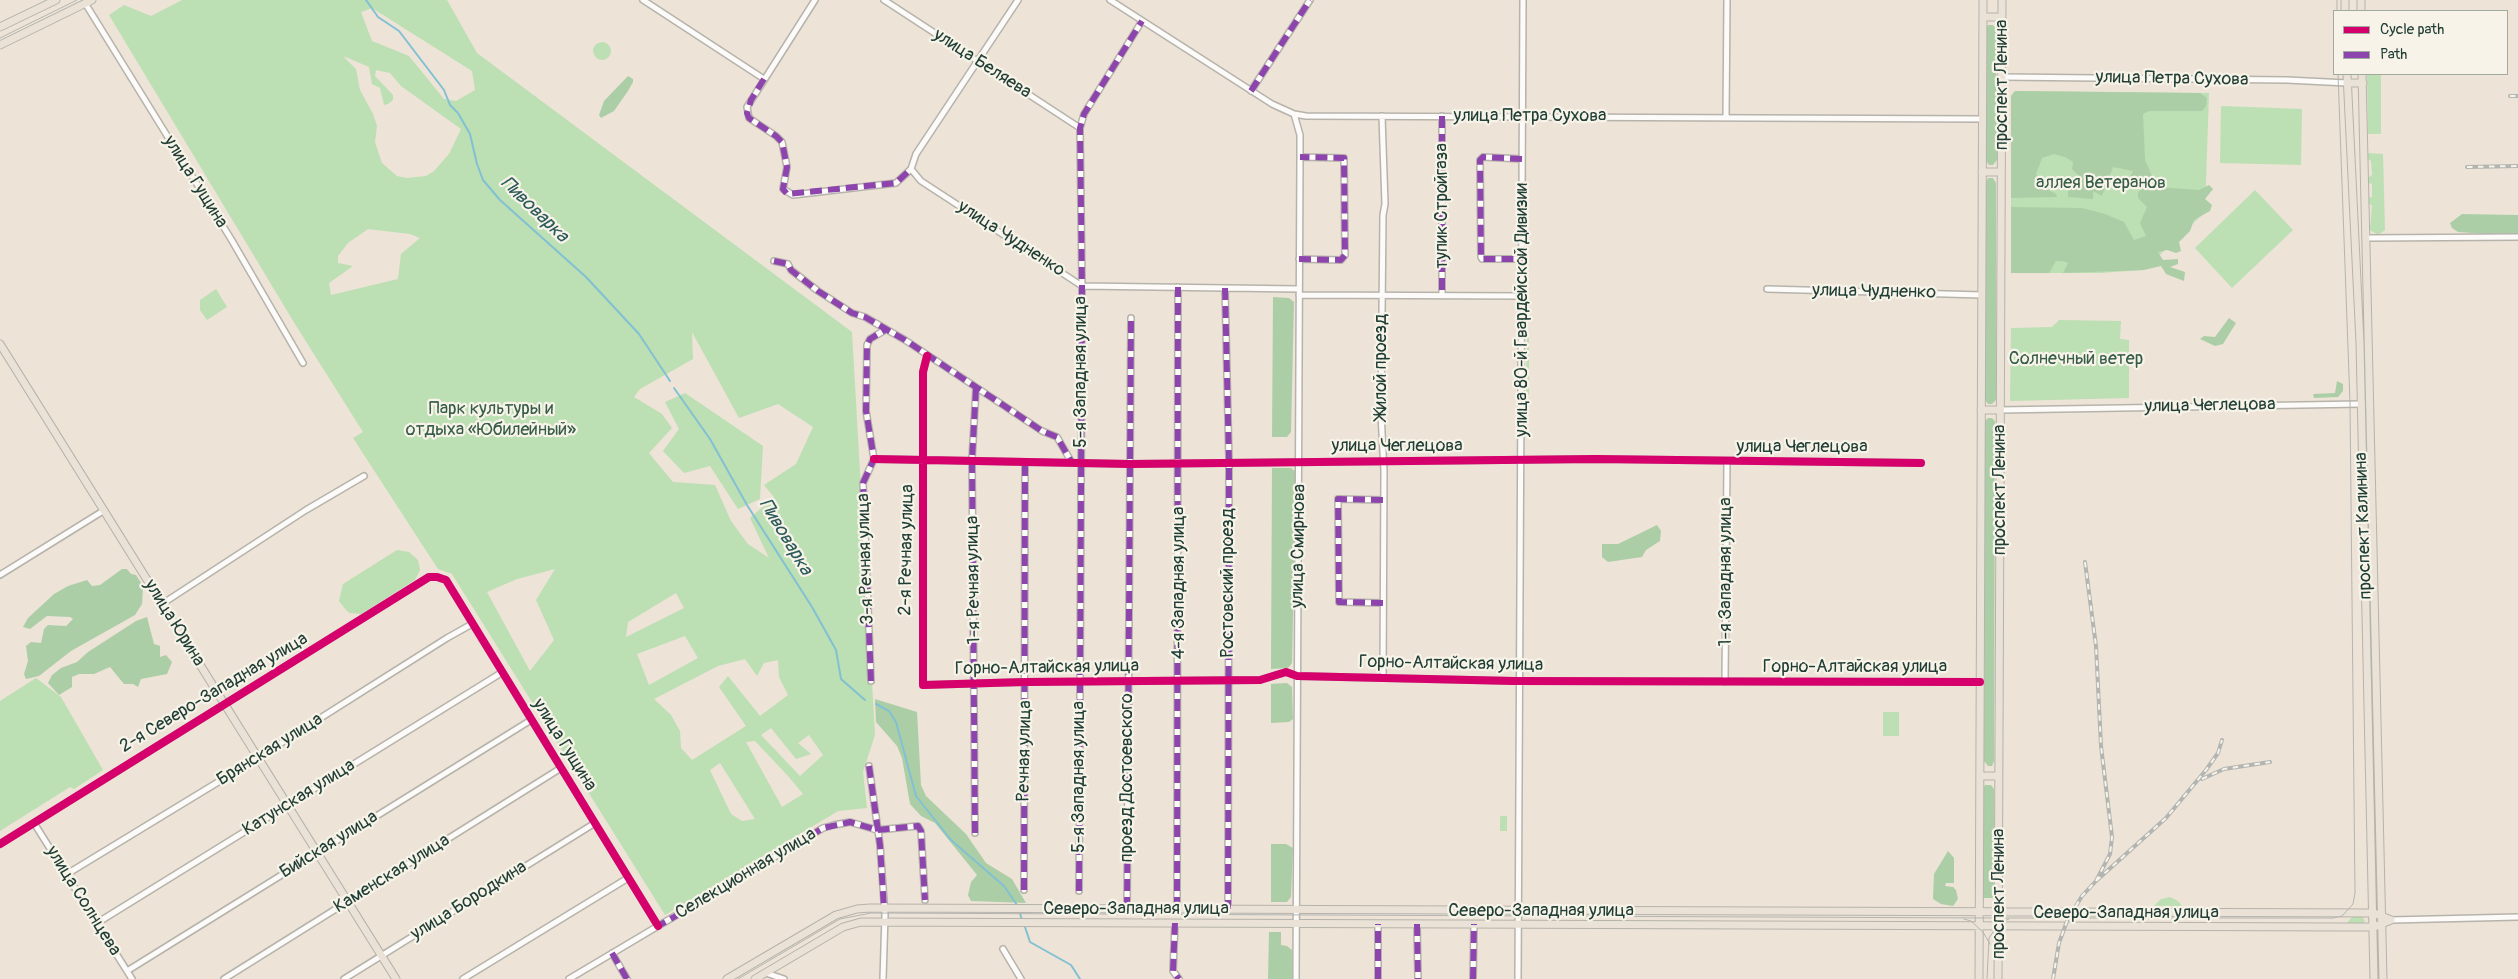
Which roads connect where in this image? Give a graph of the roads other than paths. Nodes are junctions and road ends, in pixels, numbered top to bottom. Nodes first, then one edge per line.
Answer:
1 (56, 0) edge
2 (643, 0) edge
3 (815, 0) edge
4 (884, 0) edge
5 (1018, 0) edge
6 (1110, 0) edge
7 (1310, 0) edge
8 (1523, 0) edge
9 (1727, 0) edge
10 (1983, 0) edge
11 (2002, 0) edge
12 (89, 2) edge
13 (1983, 17) junction
14 (2002, 17) junction
15 (1142, 21) junction
16 (0, 27) edge
17 (0, 45) edge
18 (978, 61) junction
19 (2347, 75) edge
20 (2362, 75) edge
21 (2002, 77) junction
22 (764, 79) junction
23 (2344, 83) junction
24 (2363, 83) junction
25 (1251, 91) junction
26 (1294, 114) junction
27 (1382, 116) junction
28 (1442, 116) junction
29 (1522, 116) junction
30 (1726, 117) junction
31 (1982, 119) junction
32 (1080, 128) junction
33 (1300, 157) junction
34 (1522, 159) junction
35 (912, 170) junction
36 (1982, 172) junction
37 (2001, 172) junction
38 (2518, 237) edge
39 (2366, 238) junction
40 (2356, 239) junction
41 (1299, 259) junction
42 (1523, 259) junction
43 (774, 261) dead end
44 (1082, 286) junction
45 (1178, 287) junction
46 (1225, 288) junction
47 (1767, 289) dead end
48 (1299, 292) junction
49 (1382, 294) junction
50 (1982, 295) junction
51 (1442, 296) junction
52 (1522, 296) junction
53 (1131, 318) dead end
54 (885, 330) junction
55 (0, 344) edge
56 (926, 356) junction
57 (303, 363) dead end
58 (976, 388) junction
59 (2371, 403) junction
60 (2361, 404) junction
61 (1981, 410) junction
62 (2000, 410) junction
63 (874, 460) junction
64 (923, 460) junction
65 (972, 460) junction
66 (1300, 460) junction
67 (1522, 461) junction
68 (1025, 462) junction
69 (1081, 462) junction
70 (1229, 462) junction
71 (1383, 462) junction
72 (1727, 462) junction
73 (1072, 463) junction
74 (1179, 463) junction
75 (1921, 463) dead end
76 (1130, 464) junction
77 (364, 476) dead end
78 (1384, 500) junction
79 (103, 511) junction
80 (0, 575) edge
81 (446, 580) joint
82 (1383, 603) junction
83 (162, 604) junction
84 (472, 624) junction
85 (501, 673) junction
86 (1297, 676) junction
87 (1383, 678) junction
88 (1227, 679) junction
89 (871, 681) dead end
90 (1079, 681) junction
91 (1128, 681) junction
92 (1179, 681) junction
93 (1519, 681) junction
94 (1026, 682) junction
95 (1725, 682) junction
96 (1980, 682) junction
97 (975, 684) junction
98 (923, 685) joint
99 (225, 704) junction
100 (531, 720) junction
101 (258, 758) junction
102 (869, 766) dead end
103 (561, 768) junction
104 (1980, 776) junction
105 (1999, 776) junction
106 (287, 804) junction
107 (34, 822) junction
108 (595, 823) junction
109 (877, 830) junction
110 (975, 832) dead end
111 (0, 844) edge
112 (317, 853) junction
113 (67, 874) junction
114 (628, 878) junction
115 (1024, 890) dead end
116 (1079, 891) dead end
117 (924, 900) dead end
118 (348, 902) junction
119 (884, 908) junction
120 (1127, 909) junction
121 (1176, 909) junction
122 (1228, 909) junction
123 (1296, 910) junction
124 (1520, 910) junction
125 (1979, 913) junction
126 (1998, 913) junction
127 (2093, 913) junction
128 (2191, 913) junction
129 (2374, 913) junction
130 (2518, 917) edge
131 (2381, 920) junction
132 (2391, 920) joint
133 (885, 922) junction
134 (97, 923) junction
135 (1175, 923) junction
136 (1297, 924) junction
137 (1378, 924) junction
138 (1417, 924) junction
139 (1474, 924) junction
140 (1519, 925) junction
141 (658, 926) junction
142 (1979, 927) junction
143 (1998, 927) junction
144 (2093, 927) junction
145 (2191, 927) junction
146 (2374, 927) junction
147 (1003, 949) dead end
148 (612, 953) junction
149 (381, 956) junction
150 (127, 971) junction
151 (766, 972) junction
152 (132, 979) edge
153 (224, 979) edge
154 (344, 979) edge
155 (396, 979) edge
156 (463, 979) edge
157 (570, 979) edge
158 (627, 979) edge
159 (727, 979) edge
160 (755, 979) edge
161 (784, 979) edge
162 (883, 979) edge
163 (1021, 979) edge
164 (1179, 979) edge
165 (1296, 979) edge
166 (1378, 979) edge
167 (1418, 979) edge
168 (1473, 979) edge
169 (1518, 979) edge
170 (1979, 979) edge
171 (1998, 979) edge
172 (2374, 979) edge
173 (2382, 979) edge

1 - 16 main road
2 - 22 street
3 - 22 street
4 - 18 street, улица Беляева
5 - 18 street
6 - 15 street, улица Петра Сухова
7 - 25 street
8 - 29 street, улица 80-й Гвардейской Дивизии
9 - 30 street
10 - 13 main road, проспект Ленина
11 - 14 main road, проспект Ленина
12 - 17 main road
12 - 57 street, улица Гущина
13 - 14 main road
13 - 31 main road, проспект Ленина
14 - 21 main road, проспект Ленина
15 - 25 street, улица Петра Сухова
15 - 32 street, 5-я Западная улица
18 - 32 street, улица Беляева
18 - 35 street
19 - 23 main road, проспект Калинина
20 - 24 main road, проспект Калинина
21 - 23 street, улица Петра Сухова
21 - 37 main road, проспект Ленина
22 - 35 street
23 - 24 main road
23 - 40 main road, проспект Калинина
24 - 39 main road, проспект Калинина
25 - 26 street, улица Петра Сухова
26 - 27 street, улица Петра Сухова
26 - 33 street, улица Смирнова
27 - 28 street, улица Петра Сухова
27 - 49 street, Жилой проезд
28 - 29 street, улица Петра Сухова
28 - 51 street, тупик Стройгаза
29 - 30 street, улица Петра Сухова
29 - 34 street, улица 80-й Гвардейской Дивизии
30 - 31 street, улица Петра Сухова
31 - 36 main road, проспект Ленина
32 - 44 street, 5-я Западная улица
33 - 41 street, улица Смирнова
33 - 41 street
34 - 42 street, улица 80-й Гвардейской Дивизии
34 - 42 street
35 - 44 street, улица Чудненко
36 - 37 main road
36 - 50 main road, проспект Ленина
37 - 62 main road, проспект Ленина
38 - 39 street
39 - 40 main road
39 - 59 main road, проспект Калинина
40 - 60 main road, проспект Калинина
41 - 48 street, улица Смирнова
42 - 52 street, улица 80-й Гвардейской Дивизии
43 - 54 street
44 - 45 street, улица Чудненко
44 - 69 street, 5-я Западная улица
45 - 46 street, улица Чудненко
45 - 74 street, 4-я Западная улица
46 - 48 street, улица Чудненко
46 - 70 street, Ростовский проезд
47 - 50 street, улица Чудненко
48 - 49 street, улица Чудненко
48 - 66 street, улица Смирнова
49 - 51 street, улица Чудненко
49 - 71 street, Жилой проезд
50 - 61 main road, проспект Ленина
51 - 52 street, улица Чудненко
52 - 67 street, улица 80-й Гвардейской Дивизии
53 - 76 street, проезд Достоевского
54 - 56 street
54 - 63 street
55 - 79 main road, улица Юрина
56 - 58 street
56 - 64 street, 2-я Речная улица
58 - 65 street, 1-я Речная улица
58 - 73 street
59 - 60 main road
59 - 131 main road, проспект Калинина
60 - 62 street, улица Чеглецова
60 - 129 main road, проспект Калинина
61 - 62 main road
61 - 96 main road, проспект Ленина
62 - 105 main road, проспект Ленина
63 - 64 street, улица Чеглецова
63 - 89 street, 3-я Речная улица
64 - 65 street, улица Чеглецова
64 - 98 street, 2-я Речная улица
65 - 68 street, улица Чеглецова
65 - 97 street, 1-я Речная улица
66 - 70 street, улица Чеглецова
66 - 71 street, улица Чеглецова
66 - 86 street, улица Смирнова
67 - 71 street, улица Чеглецова
67 - 72 street, улица Чеглецова
67 - 93 street, улица 80-й Гвардейской Дивизии
68 - 73 street, улица Чеглецова
68 - 94 street, Речная улица
69 - 73 street, улица Чеглецова
69 - 76 street, улица Чеглецова
69 - 90 street, 5-я Западная улица
70 - 74 street, улица Чеглецова
70 - 88 street, Ростовский проезд
71 - 78 street, Жилой проезд
72 - 75 street, улица Чеглецова
72 - 95 street, 1-я Западная улица
74 - 76 street, улица Чеглецова
74 - 92 street, 4-я Западная улица
76 - 91 street, проезд Достоевского
77 - 83 street
78 - 82 street, Жилой проезд
78 - 82 street
79 - 80 street
79 - 83 main road, улица Юрина
81 - 84 street, улица Гущина
81 - 99 street, 2-я Северо-Западная улица
82 - 87 street, Жилой проезд
83 - 99 main road, улица Юрина
84 - 85 street, улица Гущина
84 - 101 street, Брянская улица
85 - 100 street, улица Гущина
85 - 106 street, Катунская улица
86 - 87 street, Горно-Алтайская улица
86 - 88 street, Горно-Алтайская улица
86 - 123 street, улица Смирнова
87 - 93 street, Горно-Алтайская улица
88 - 92 street, Горно-Алтайская улица
88 - 122 street, Ростовский проезд
90 - 91 street, Горно-Алтайская улица
90 - 94 street, Горно-Алтайская улица
90 - 116 street, 5-я Западная улица
91 - 92 street, Горно-Алтайская улица
91 - 120 street, проезд Достоевского
92 - 121 street, 4-я Западная улица
93 - 95 street, Горно-Алтайская улица
93 - 124 street, улица 80-й Гвардейской Дивизии
94 - 97 street, Горно-Алтайская улица
94 - 115 street, Речная улица
95 - 96 street, Горно-Алтайская улица
96 - 104 main road, проспект Ленина
97 - 98 street, Горно-Алтайская улица
97 - 110 street, 1-я Речная улица
99 - 101 main road, улица Юрина
99 - 107 street, 2-я Северо-Западная улица
100 - 103 street, улица Гущина
100 - 112 street, Бийская улица
101 - 106 main road, улица Юрина
101 - 113 street, Брянская улица
102 - 109 street
103 - 108 street, улица Гущина
103 - 118 street, Каменская улица
104 - 105 main road
104 - 125 main road, проспект Ленина
105 - 126 main road, проспект Ленина
106 - 112 main road, улица Юрина
106 - 134 street, Катунская улица
107 - 111 street, 2-я Северо-Западная улица
107 - 113 street, улица Солнцева
108 - 114 street, улица Гущина
108 - 149 street, улица Бородкина
109 - 117 street
109 - 119 street
109 - 141 street, Селекционная улица
112 - 118 main road, улица Юрина
112 - 150 street, Бийская улица
113 - 134 street, улица Солнцева
114 - 141 street, улица Гущина
114 - 156 street
118 - 149 main road, улица Юрина
118 - 153 street, Каменская улица
119 - 120 main road, Северо-Западная улица
119 - 133 street
119 - 159 main road, Северо-Западная улица
120 - 121 main road, Северо-Западная улица
121 - 122 main road, Северо-Западная улица
122 - 123 main road, Северо-Западная улица
123 - 124 main road, Северо-Западная улица
123 - 136 street, улица Смирнова
124 - 125 main road, Северо-Западная улица
124 - 140 street, улица 80-й Гвардейской Дивизии
125 - 126 main road, Северо-Западная улица
125 - 142 main road, проспект Ленина
126 - 127 main road, Северо-Западная улица
126 - 143 main road, проспект Ленина
127 - 128 main road, Северо-Западная улица
127 - 144 main road
128 - 129 main road, Северо-Западная улица
128 - 145 main road
129 - 131 main road
129 - 146 main road, проспект Калинина
130 - 132 street
131 - 132 main road
131 - 146 main road
131 - 173 main road, проспект Калинина
133 - 135 main road, Северо-Западная улица
133 - 151 main road, Северо-Западная улица
133 - 162 street
134 - 150 street, улица Солнцева
135 - 136 main road, Северо-Западная улица
135 - 164 street
136 - 137 main road, Северо-Западная улица
136 - 165 street, улица Смирнова
137 - 138 main road, Северо-Западная улица
137 - 166 street
138 - 139 main road, Северо-Западная улица
138 - 167 street
139 - 140 main road, Северо-Западная улица
139 - 168 street
140 - 142 main road, Северо-Западная улица
140 - 169 street, улица 80-й Гвардейской Дивизии
141 - 148 street, Селекционная улица
142 - 143 main road, Северо-Западная улица
142 - 170 main road, проспект Ленина
143 - 144 main road, Северо-Западная улица
143 - 171 main road, проспект Ленина
144 - 145 main road, Северо-Западная улица
145 - 146 main road, Северо-Западная улица
146 - 172 main road, проспект Калинина
147 - 163 street
148 - 157 street, Селекционная улица
148 - 158 street
149 - 154 street, улица Бородкина
149 - 155 main road, улица Юрина
150 - 152 street, улица Солнцева
151 - 160 main road, Северо-Западная улица
151 - 161 street

